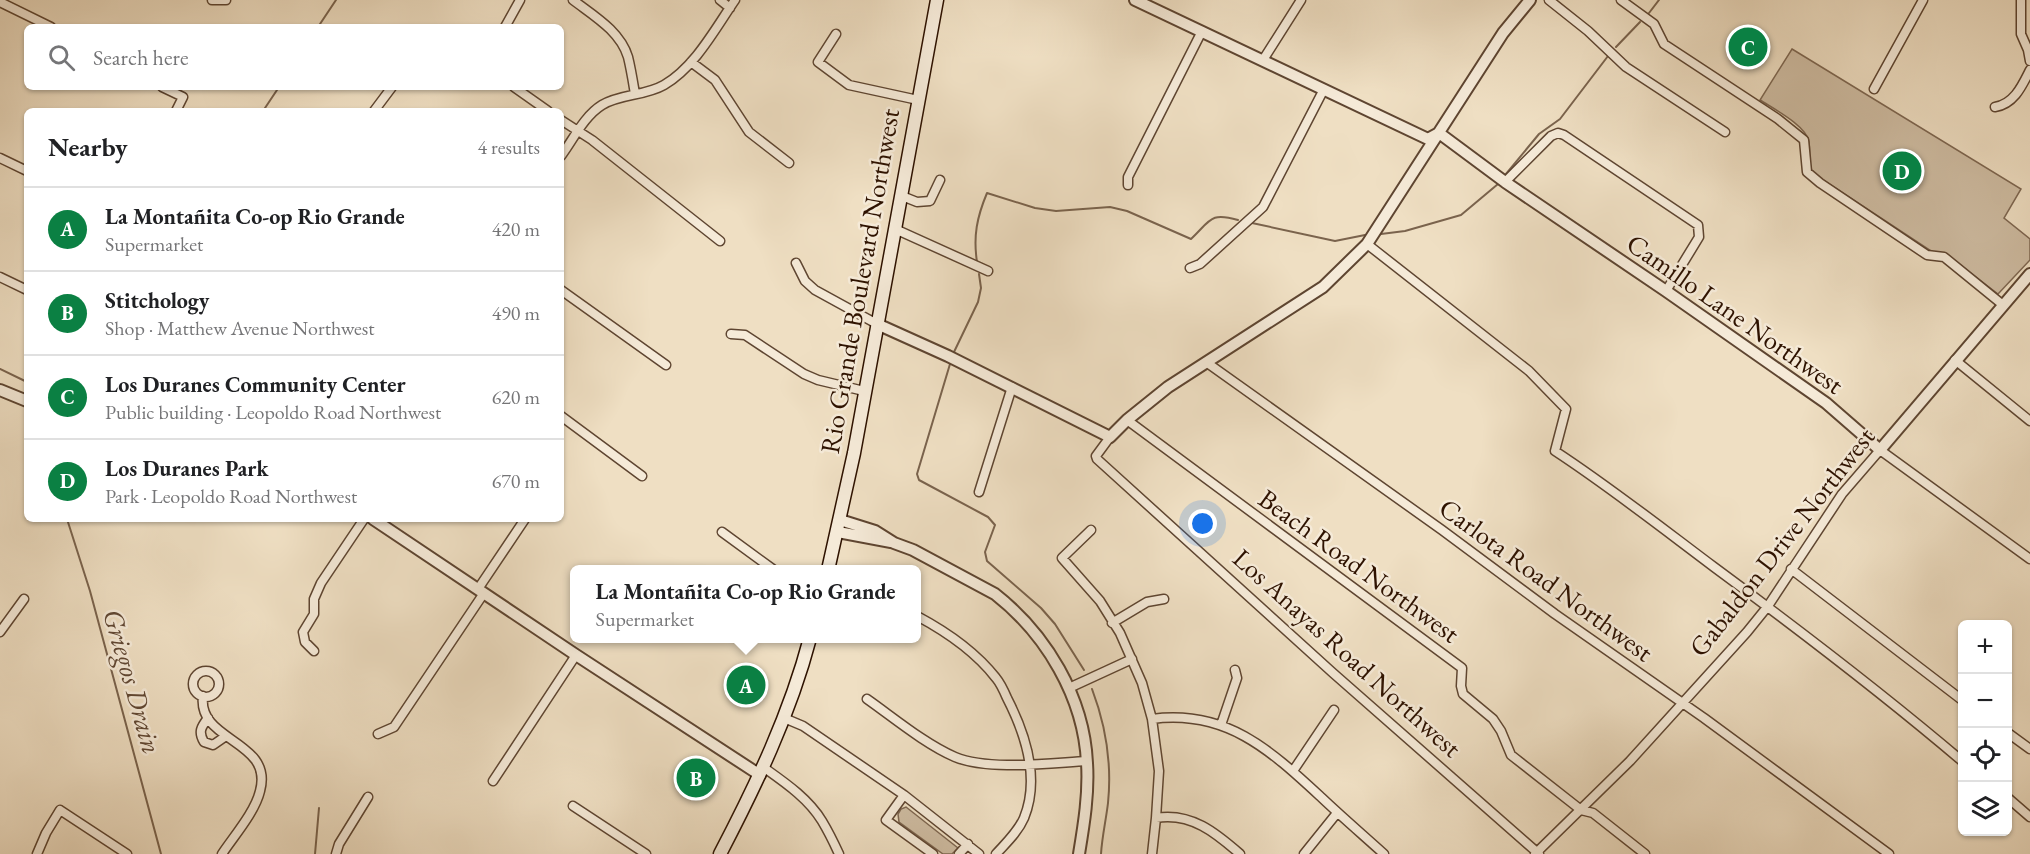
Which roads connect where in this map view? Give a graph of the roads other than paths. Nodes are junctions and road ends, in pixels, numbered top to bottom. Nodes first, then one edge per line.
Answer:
1 (212, 0) edge
2 (520, 0) edge
3 (573, 0) edge
4 (720, 0) edge
5 (1135, 0) edge
6 (1301, 0) edge
7 (1530, 0) edge
8 (1549, 0) edge
9 (1621, 0) edge
10 (1923, 0) edge
11 (2022, 0) edge
12 (225, 1) edge
13 (936, 1) edge
14 (0, 2) edge
15 (733, 4) edge
16 (45, 24) edge
17 (507, 24) edge
18 (1202, 32) junction
19 (836, 34) dead end
20 (1263, 60) junction
21 (2030, 61) edge
22 (692, 62) junction
23 (2030, 70) edge
24 (1324, 89) junction
25 (1874, 89) dead end
26 (168, 90) edge
27 (390, 90) edge
28 (518, 90) edge
29 (635, 94) junction
30 (918, 100) junction
31 (1995, 107) dead end
32 (178, 108) edge
33 (376, 108) edge
34 (544, 108) edge
35 (564, 122) edge
36 (579, 131) junction
37 (1725, 132) dead end
38 (1439, 133) junction
39 (564, 152) edge
40 (0, 158) edge
41 (789, 164) dead end
42 (24, 170) edge
43 (940, 180) dead end
44 (1505, 182) junction
45 (1128, 185) dead end
46 (902, 196) junction
47 (895, 229) junction
48 (720, 241) dead end
49 (1367, 244) junction
50 (796, 263) dead end
51 (1190, 268) dead end
52 (988, 271) dead end
53 (2030, 274) edge
54 (0, 277) edge
55 (24, 289) edge
56 (1666, 291) junction
57 (564, 292) edge
58 (2002, 305) junction
59 (877, 324) junction
60 (731, 334) dead end
61 (1955, 360) junction
62 (1206, 362) junction
63 (666, 365) dead end
64 (1012, 387) junction
65 (0, 390) edge
66 (864, 391) junction
67 (24, 400) edge
68 (564, 418) edge
69 (1127, 420) junction
70 (2030, 421) edge
71 (1110, 437) junction
72 (1880, 450) junction
73 (642, 476) dead end
74 (979, 492) dead end
75 (362, 522) edge
76 (378, 522) edge
77 (523, 522) edge
78 (839, 526) junction
79 (1091, 530) dead end
80 (722, 532) dead end
81 (2030, 560) edge
82 (767, 565) edge
83 (829, 565) edge
84 (1791, 569) junction
85 (481, 591) junction
86 (24, 599) dead end
87 (1164, 599) dead end
88 (1767, 606) junction
89 (921, 618) edge
90 (1112, 623) junction
91 (0, 632) edge
92 (809, 643) edge
93 (314, 651) dead end
94 (576, 655) junction
95 (1132, 659) junction
96 (1234, 670) dead end
97 (1069, 688) junction
98 (203, 696) dead end
99 (1958, 697) edge
100 (867, 699) dead end
101 (1682, 704) junction
102 (1334, 710) dead end
103 (784, 717) junction
104 (208, 718) junction
105 (1152, 719) junction
106 (1221, 725) junction
107 (378, 734) dead end
108 (226, 736) junction
109 (2012, 736) edge
110 (2030, 749) edge
111 (1958, 758) edge
112 (1087, 761) junction
113 (1030, 764) junction
114 (761, 771) junction
115 (1293, 771) junction
116 (493, 781) dead end
117 (904, 795) junction
118 (368, 798) dead end
119 (2012, 802) edge
120 (573, 806) dead end
121 (1581, 810) junction
122 (1337, 813) junction
123 (2030, 817) edge
124 (1156, 818) junction
125 (968, 844) junction
126 (1537, 853) edge
127 (37, 854) edge
128 (127, 854) edge
129 (222, 854) edge
130 (336, 854) edge
131 (646, 854) edge
132 (720, 854) edge
133 (840, 854) edge
134 (933, 854) edge
135 (959, 854) edge
136 (980, 854) edge
137 (996, 854) edge
138 (1079, 854) edge
139 (1152, 854) edge
140 (1240, 854) edge
141 (1304, 854) edge
142 (1384, 854) edge
143 (1645, 854) edge
144 (1889, 854) edge

1 - 12 street
2 - 17 street
3 - 29 street
4 - 15 street
5 - 18 street
6 - 20 street
7 - 38 street
8 - 37 street
9 - 58 street
10 - 25 street
11 - 21 street
13 - 30 main road, Rio Grande Boulevard Northwest
14 - 16 street
15 - 22 street
18 - 20 street
18 - 45 street
19 - 30 street
20 - 24 street
22 - 29 street
22 - 41 street
23 - 31 street
24 - 38 street
24 - 51 street
26 - 32 street
27 - 33 street
28 - 34 street
29 - 36 street
30 - 46 main road, Rio Grande Boulevard Northwest
35 - 36 street
36 - 39 street
36 - 48 street
38 - 44 street, Camillo Lane Northwest
38 - 49 street
40 - 42 street
43 - 46 street
44 - 56 street, Camillo Lane Northwest
44 - 56 street
46 - 47 main road, Rio Grande Boulevard Northwest
47 - 52 street
47 - 59 main road, Rio Grande Boulevard Northwest
49 - 62 street
49 - 88 street
50 - 59 street
53 - 58 street, Gabaldon Drive Northwest
54 - 55 street
56 - 72 street, Camillo Lane Northwest
57 - 63 street
58 - 61 street, Gabaldon Drive Northwest
59 - 64 street
59 - 66 main road, Rio Grande Boulevard Northwest
60 - 66 street
61 - 70 street
61 - 72 street, Gabaldon Drive Northwest
62 - 69 street
62 - 101 street, Carlota Road Northwest
64 - 71 street
64 - 74 street
65 - 67 street
66 - 78 main road, Rio Grande Boulevard Northwest
68 - 73 street
69 - 71 street
69 - 121 street, Beach Road Northwest
71 - 126 street, Los Anayas Road Northwest
72 - 81 street, Camillo Lane Northwest
72 - 84 street, Gabaldon Drive Northwest
75 - 93 street
76 - 85 street
77 - 85 street
78 - 83 main road, Rio Grande Boulevard Northwest
78 - 97 street
79 - 90 street
80 - 82 street
84 - 88 street, Gabaldon Drive Northwest
84 - 99 street
85 - 94 street
85 - 107 street
86 - 91 street
87 - 90 street
88 - 101 street, Gabaldon Drive Northwest
88 - 111 street
89 - 113 street
90 - 95 street
92 - 103 main road
94 - 114 street
94 - 116 street
95 - 97 street
95 - 105 street
96 - 106 street
97 - 112 street
98 - 104 street
100 - 113 street
101 - 121 street, Gabaldon Drive Northwest
101 - 144 street, Carlota Road Northwest
102 - 115 street
103 - 114 main road
103 - 117 street
104 - 108 street
104 - 108 street
105 - 106 street
105 - 124 street
106 - 115 street
108 - 129 street
109 - 110 street
112 - 113 street
112 - 138 street
113 - 137 street
114 - 132 main road
114 - 133 street
115 - 122 street
117 - 125 street
117 - 134 street
118 - 130 street
119 - 123 street
120 - 131 street
121 - 126 street, Gabaldon Drive Northwest
121 - 143 street, Beach Road Northwest
122 - 141 street
122 - 142 street
124 - 139 street
124 - 140 street
125 - 135 street
125 - 136 street
127 - 128 street

